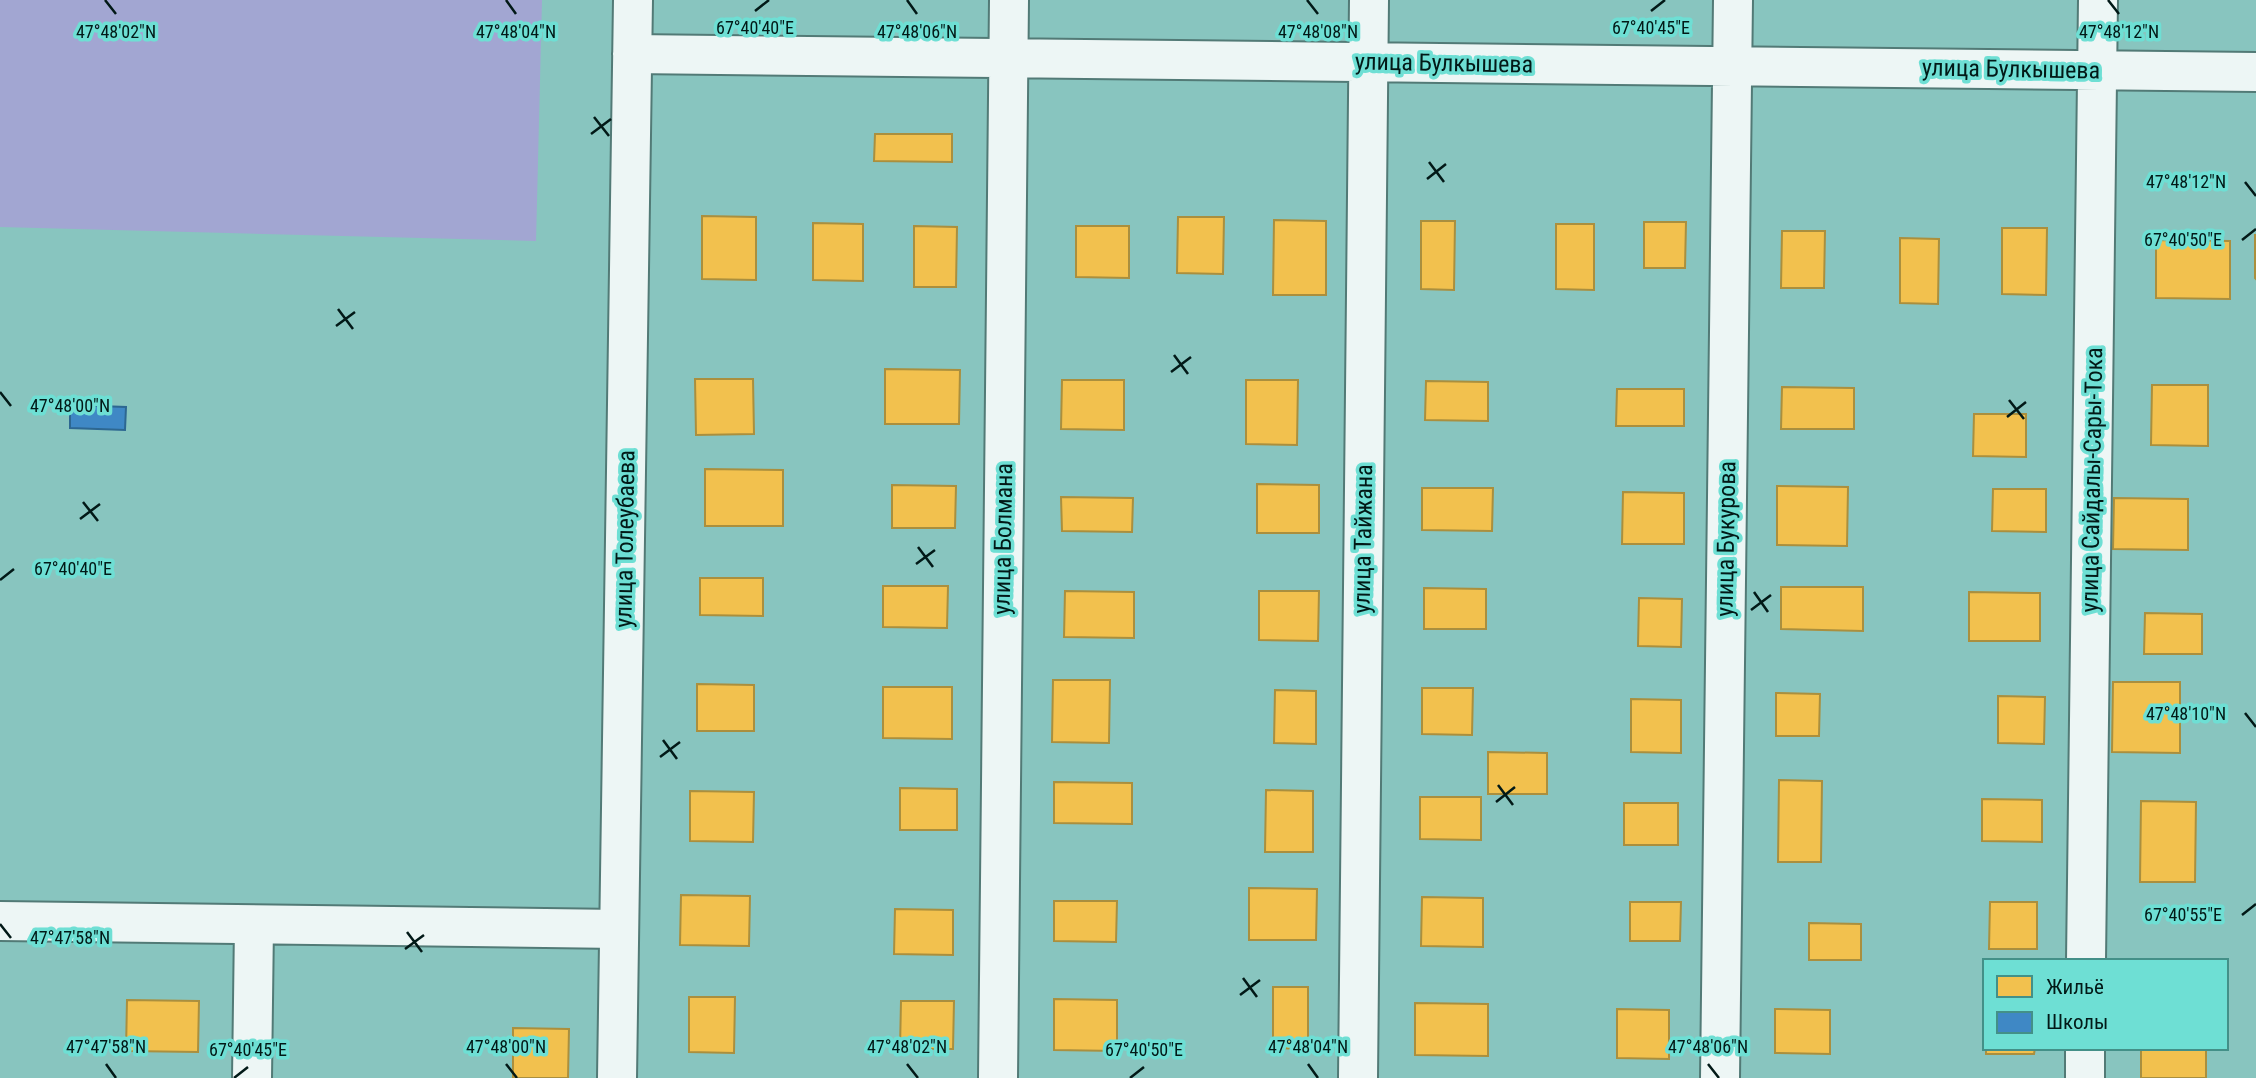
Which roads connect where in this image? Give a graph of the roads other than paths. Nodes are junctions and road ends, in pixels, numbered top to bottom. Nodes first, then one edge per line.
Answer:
1 (633, 0) edge
2 (1009, 0) edge
3 (1369, 0) edge
4 (1733, 0) edge
5 (2098, 0) edge
6 (632, 54) junction
7 (1009, 59) junction
8 (1368, 62) junction
9 (1732, 66) junction
10 (2097, 70) junction
11 (2256, 72) edge
12 (0, 921) edge
13 (254, 925) junction
14 (619, 929) junction
15 (2086, 959) edge
16 (2085, 1050) edge
17 (252, 1078) edge
18 (617, 1078) edge
19 (998, 1078) edge
20 (1357, 1078) edge
21 (1720, 1078) edge
22 (2085, 1078) edge

1 - 6 street, улица Толеубаева
2 - 7 street, улица Болмана
3 - 8 street, улица Тайжана
4 - 9 street, улица Букурова
5 - 10 street, улица Сайдалы-Сары-Тока
6 - 7 street, улица Булкышева
6 - 14 street, улица Толеубаева
7 - 8 street, улица Булкышева
7 - 19 street, улица Болмана
8 - 9 street, улица Булкышева
8 - 20 street, улица Тайжана
9 - 10 street, улица Булкышева
9 - 21 street, улица Букурова
10 - 11 street, улица Булкышева
10 - 15 street, улица Сайдалы-Сары-Тока
12 - 13 street
13 - 14 street
13 - 17 street
14 - 18 street, улица Толеубаева
16 - 22 street

